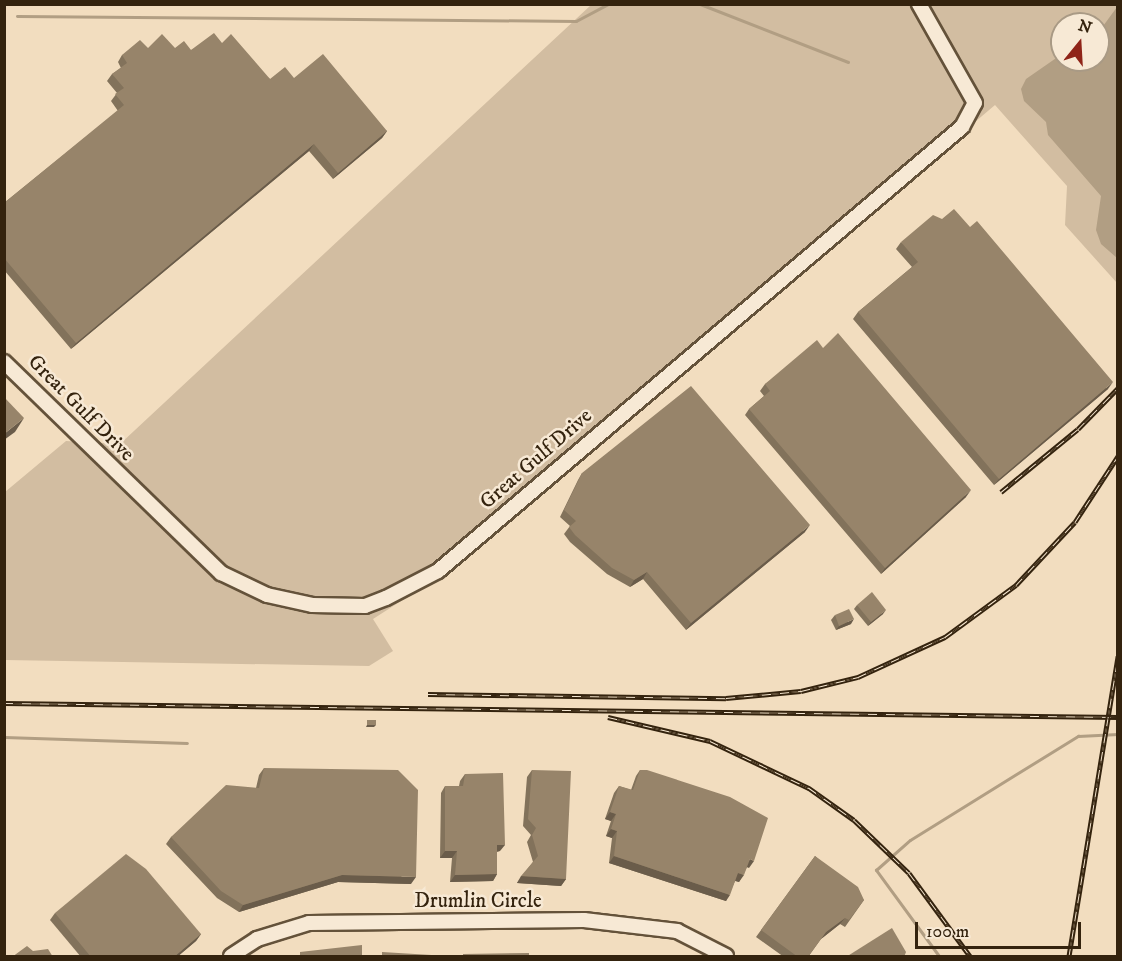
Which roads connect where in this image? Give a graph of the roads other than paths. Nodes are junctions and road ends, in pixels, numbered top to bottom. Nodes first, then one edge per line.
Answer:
1 (919, 4) edge
2 (4, 362) edge
3 (231, 957) edge
4 (726, 957) edge

1 - 2 street, Great Gulf Drive
3 - 4 street, Drumlin Circle

